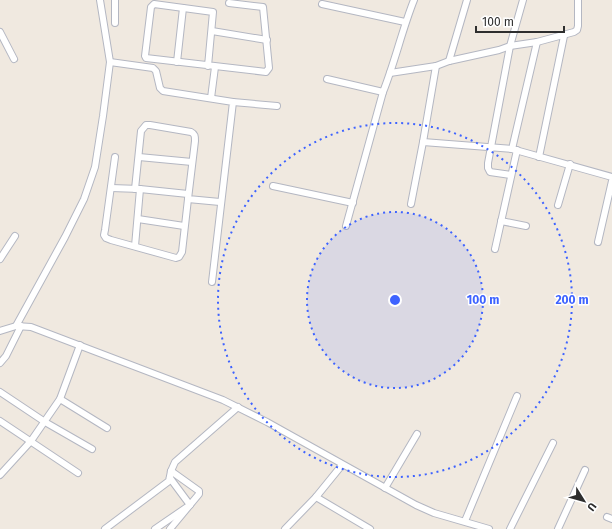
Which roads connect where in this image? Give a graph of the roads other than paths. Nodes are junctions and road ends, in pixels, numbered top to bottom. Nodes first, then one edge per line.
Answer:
1 (100, 0) edge
2 (115, 0) edge
3 (414, 0) edge
4 (467, 0) edge
5 (523, 0) edge
6 (578, 0) edge
7 (229, 3) dead end
8 (322, 4) dead end
9 (183, 8) junction
10 (405, 22) junction
11 (115, 23) dead end
12 (0, 32) edge
13 (212, 32) junction
14 (564, 36) junction
15 (267, 40) junction
16 (537, 42) junction
17 (510, 46) junction
18 (14, 59) dead end
19 (449, 61) junction
20 (110, 62) junction
21 (177, 62) junction
22 (211, 66) junction
23 (436, 66) junction
24 (390, 74) junction
25 (327, 79) dead end
26 (383, 92) junction
27 (212, 98) junction
28 (233, 102) junction
29 (276, 106) dead end
30 (423, 142) junction
31 (491, 147) junction
32 (515, 149) junction
33 (139, 156) junction
34 (116, 157) dead end
35 (539, 157) junction
36 (192, 162) junction
37 (570, 164) junction
38 (511, 175) junction
39 (612, 178) edge
40 (612, 181) edge
41 (273, 186) dead end
42 (111, 188) junction
43 (138, 189) junction
44 (188, 196) junction
45 (220, 202) junction
46 (353, 203) junction
47 (411, 204) dead end
48 (558, 205) dead end
49 (138, 219) junction
50 (501, 220) junction
51 (184, 226) junction
52 (346, 226) dead end
53 (526, 226) dead end
54 (16, 236) dead end
55 (598, 242) dead end
56 (135, 246) junction
57 (495, 250) dead end
58 (0, 259) edge
59 (212, 282) dead end
60 (19, 326) junction
61 (0, 331) edge
62 (80, 345) junction
63 (0, 363) edge
64 (0, 392) edge
65 (517, 396) dead end
66 (60, 399) junction
67 (238, 407) junction
68 (0, 422) edge
69 (45, 422) junction
70 (107, 428) dead end
71 (417, 434) dead end
72 (30, 441) junction
73 (552, 443) dead end
74 (92, 449) dead end
75 (342, 465) junction
76 (585, 470) dead end
77 (171, 471) junction
78 (78, 473) dead end
79 (0, 475) edge
80 (170, 478) junction
81 (385, 488) junction
82 (316, 498) junction
83 (190, 505) junction
84 (465, 521) junction
85 (360, 523) junction
86 (107, 528) edge
87 (155, 529) edge
88 (170, 529) edge
89 (285, 529) edge
90 (356, 529) edge
91 (370, 529) edge
92 (490, 529) edge
93 (510, 529) edge
94 (558, 529) edge

1 - 20 street
2 - 11 street
3 - 10 street
4 - 19 street
5 - 17 street
6 - 14 street
7 - 15 street
8 - 10 street
9 - 13 street
9 - 21 street
9 - 21 street
10 - 24 street
12 - 18 street
13 - 15 street
13 - 22 street
14 - 16 street
14 - 35 street
15 - 22 street
16 - 17 street
16 - 32 street
17 - 19 street
17 - 31 street
19 - 23 street
20 - 27 street
20 - 60 street
21 - 22 street
22 - 27 street
23 - 24 street
23 - 30 street
24 - 26 street
25 - 26 street
26 - 46 street
27 - 28 street
28 - 29 street
28 - 45 street
30 - 31 street
30 - 47 street
31 - 32 street
31 - 38 street
32 - 35 street
32 - 38 street
33 - 36 street
33 - 36 street
33 - 43 street
34 - 42 street
35 - 37 street
36 - 44 street
37 - 39 street
37 - 48 street
38 - 50 street
40 - 55 street
41 - 46 street
42 - 43 street
42 - 56 street
43 - 44 street
43 - 49 street
44 - 45 street
44 - 51 street
45 - 59 street
46 - 52 street
49 - 51 street
49 - 56 street
50 - 53 street
50 - 57 street
51 - 56 street
54 - 58 street
60 - 61 street
60 - 62 street
60 - 63 street
62 - 66 street
62 - 67 street
64 - 69 street
65 - 84 street
66 - 69 street
66 - 70 street
67 - 75 street
67 - 77 street
68 - 72 street
69 - 72 street
69 - 74 street
71 - 81 street
72 - 78 street
72 - 79 street
73 - 93 street
75 - 81 street
75 - 82 street
76 - 94 street
77 - 80 street
77 - 83 street
80 - 83 street
80 - 86 street
81 - 84 street
82 - 85 street
82 - 89 street
83 - 87 street
83 - 88 street
84 - 92 street
85 - 90 street
85 - 91 street

